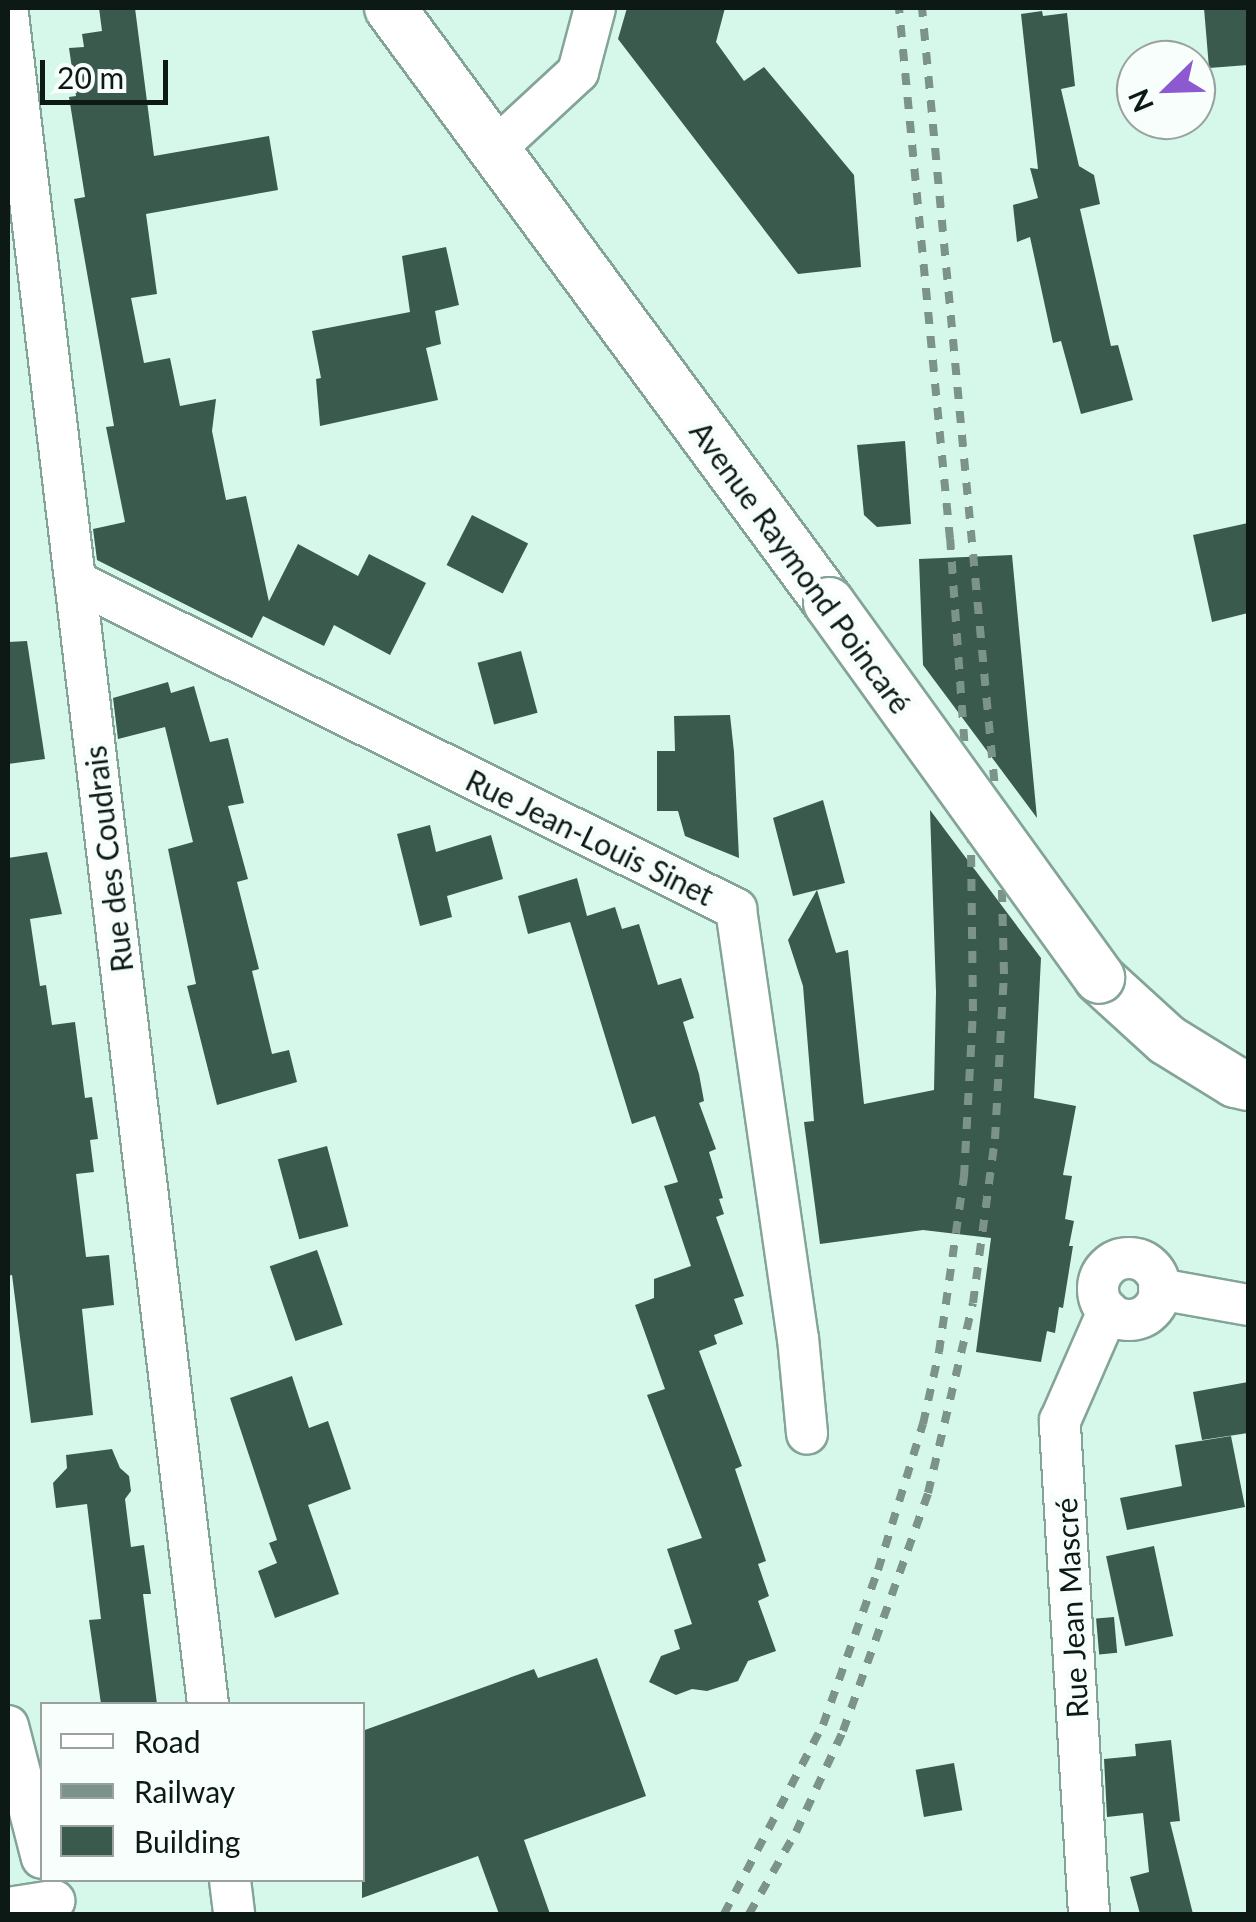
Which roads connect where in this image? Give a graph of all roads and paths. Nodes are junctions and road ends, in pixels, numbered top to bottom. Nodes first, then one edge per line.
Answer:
1 (390, 8) edge
2 (594, 8) edge
3 (8, 14) edge
4 (496, 148) junction
5 (77, 582) junction
6 (1248, 1085) edge
7 (1248, 1305) edge
8 (807, 1434) dead end
9 (208, 1702) edge
10 (8, 1726) edge
11 (40, 1850) edge
12 (230, 1882) edge
13 (53, 1898) edge
14 (8, 1908) edge
15 (234, 1914) edge
16 (1089, 1914) edge

1 - 4 street, Avenue Raymond Poincaré
2 - 4 street
3 - 5 street, Rue des Coudrais
4 - 6 street, Avenue Raymond Poincaré, bridge
5 - 8 street, Rue Jean-Louis Sinet
5 - 9 street, Rue des Coudrais
7 - 16 street, Rue Jean Mascré
10 - 11 street
12 - 15 street
13 - 14 street

